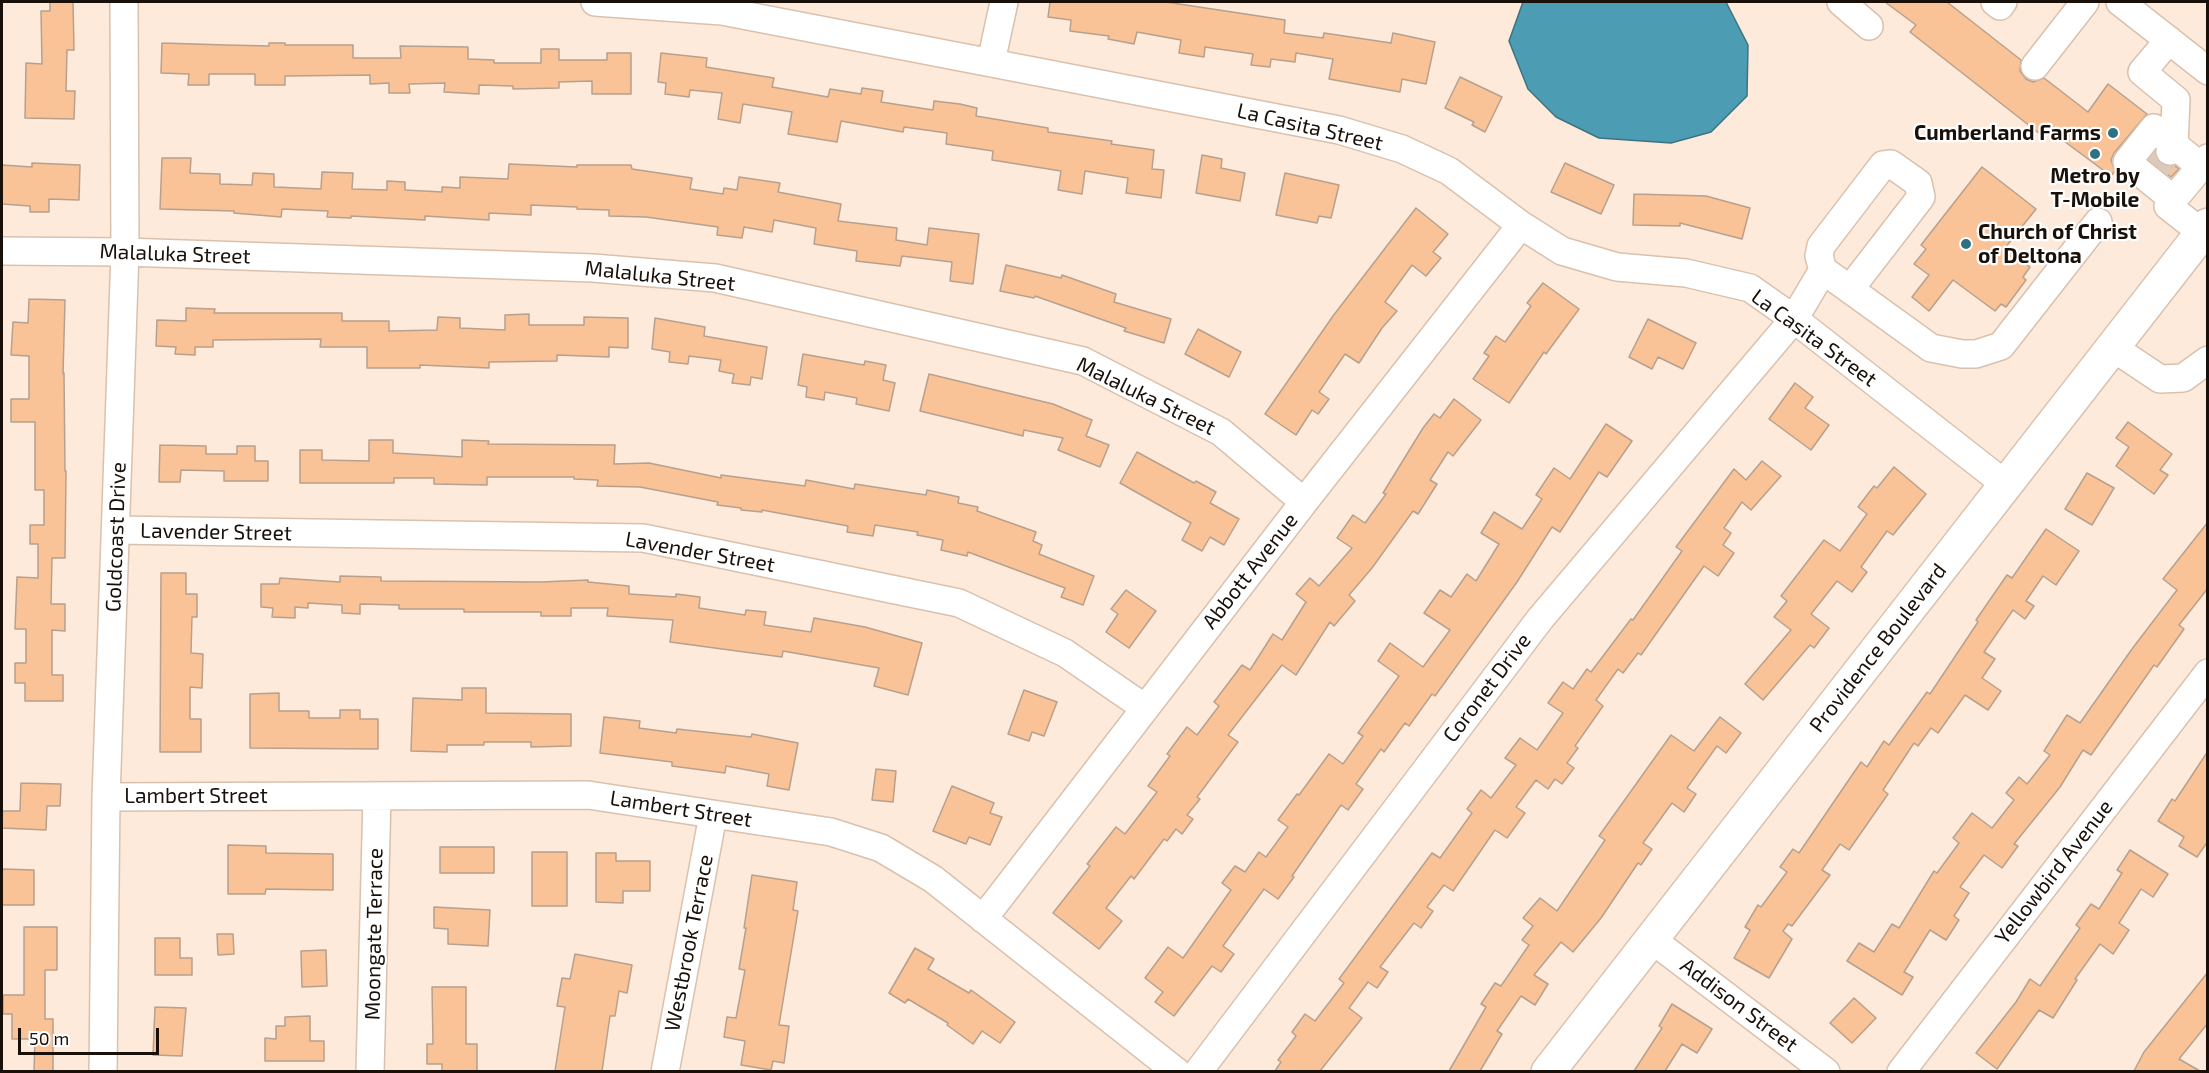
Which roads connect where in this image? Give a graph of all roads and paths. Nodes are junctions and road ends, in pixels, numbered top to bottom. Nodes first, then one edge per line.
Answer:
1 (124, 2) edge
2 (595, 2) edge
3 (1004, 2) edge
4 (1841, 2) edge
5 (1995, 2) edge
6 (2003, 2) edge
7 (2085, 2) edge
8 (2120, 2) edge
9 (1869, 26) dead end
10 (2169, 40) junction
11 (991, 62) junction
12 (2035, 66) dead end
13 (2208, 71) edge
14 (2172, 148) junction
15 (2204, 162) edge
16 (2174, 199) junction
17 (2098, 222) dead end
18 (1521, 225) junction
19 (2204, 229) edge
20 (2, 251) edge
21 (125, 252) junction
22 (1823, 270) junction
23 (1850, 289) junction
24 (1794, 319) junction
25 (2112, 347) junction
26 (2208, 360) edge
27 (2005, 484) junction
28 (1304, 502) junction
29 (116, 530) junction
30 (2208, 673) edge
31 (1145, 708) junction
32 (106, 796) junction
33 (377, 796) junction
34 (713, 815) junction
35 (983, 919) junction
36 (1651, 939) junction
37 (103, 1071) edge
38 (370, 1071) edge
39 (665, 1071) edge
40 (1177, 1071) edge
41 (1198, 1071) edge
42 (1548, 1071) edge
43 (1826, 1071) edge
44 (1901, 1071) edge

1 - 21 street, Goldcoast Drive
2 - 11 street, La Casita Street
3 - 11 street
4 - 9 street
5 - 6 street
7 - 12 street
8 - 10 street
10 - 13 street
10 - 14 street
11 - 18 street, La Casita Street
14 - 15 street
14 - 16 street
15 - 16 street
16 - 19 street
17 - 23 street
18 - 24 street, La Casita Street
18 - 28 street, Abbott Avenue
19 - 25 main road, Providence Boulevard
20 - 21 street, Malaluka Street
21 - 28 street, Malaluka Street
21 - 29 street, Goldcoast Drive
22 - 23 street
22 - 23 street
22 - 24 street, Coronet Drive
24 - 27 street, La Casita Street
24 - 41 street, Coronet Drive
25 - 26 street
25 - 27 main road, Providence Boulevard
27 - 36 main road, Providence Boulevard
28 - 31 street, Abbott Avenue
29 - 31 street, Lavender Street
29 - 32 street, Goldcoast Drive
30 - 44 street, Yellowbird Avenue
31 - 35 street, Abbott Avenue
32 - 33 street, Lambert Street
32 - 37 street, Goldcoast Drive
33 - 34 street, Lambert Street
33 - 38 street, Moongate Terrace
34 - 35 street, Lambert Street
34 - 39 street, Westbrook Terrace
35 - 40 street, Lambert Street
36 - 42 main road, Providence Boulevard
36 - 43 street, Addison Street

